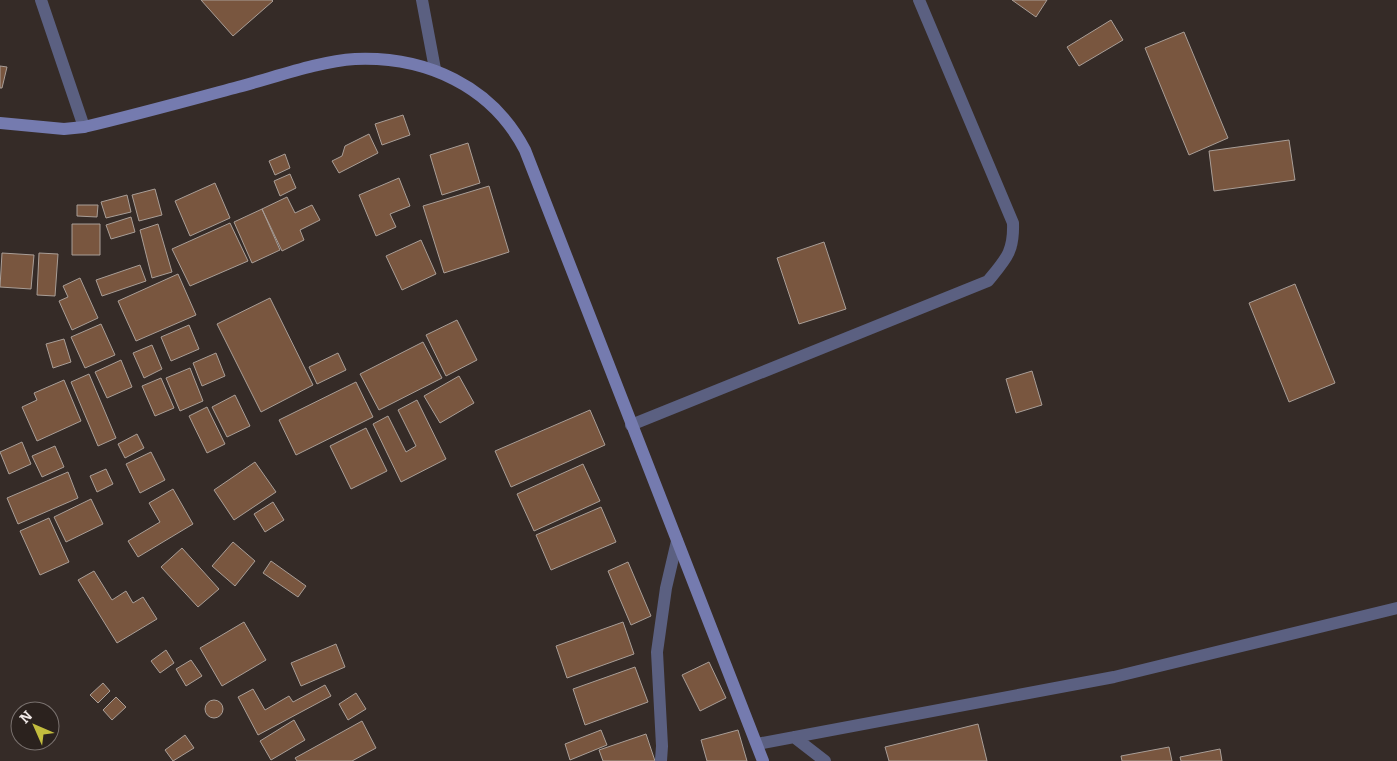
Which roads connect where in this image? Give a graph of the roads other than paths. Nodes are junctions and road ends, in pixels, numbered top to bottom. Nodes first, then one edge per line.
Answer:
1 (42, 0) edge
2 (422, 0) edge
3 (919, 0) edge
4 (435, 69) junction
5 (0, 123) edge
6 (84, 127) junction
7 (631, 425) junction
8 (677, 541) junction
9 (1397, 608) edge
10 (794, 737) junction
11 (758, 744) junction
12 (661, 761) edge
13 (762, 761) edge
14 (825, 761) edge

1 - 6 street
2 - 4 street
3 - 7 street
4 - 6 street
4 - 7 street
5 - 6 street
7 - 8 street
8 - 11 street
8 - 12 street
9 - 10 street
10 - 11 street
10 - 14 street
11 - 13 street

